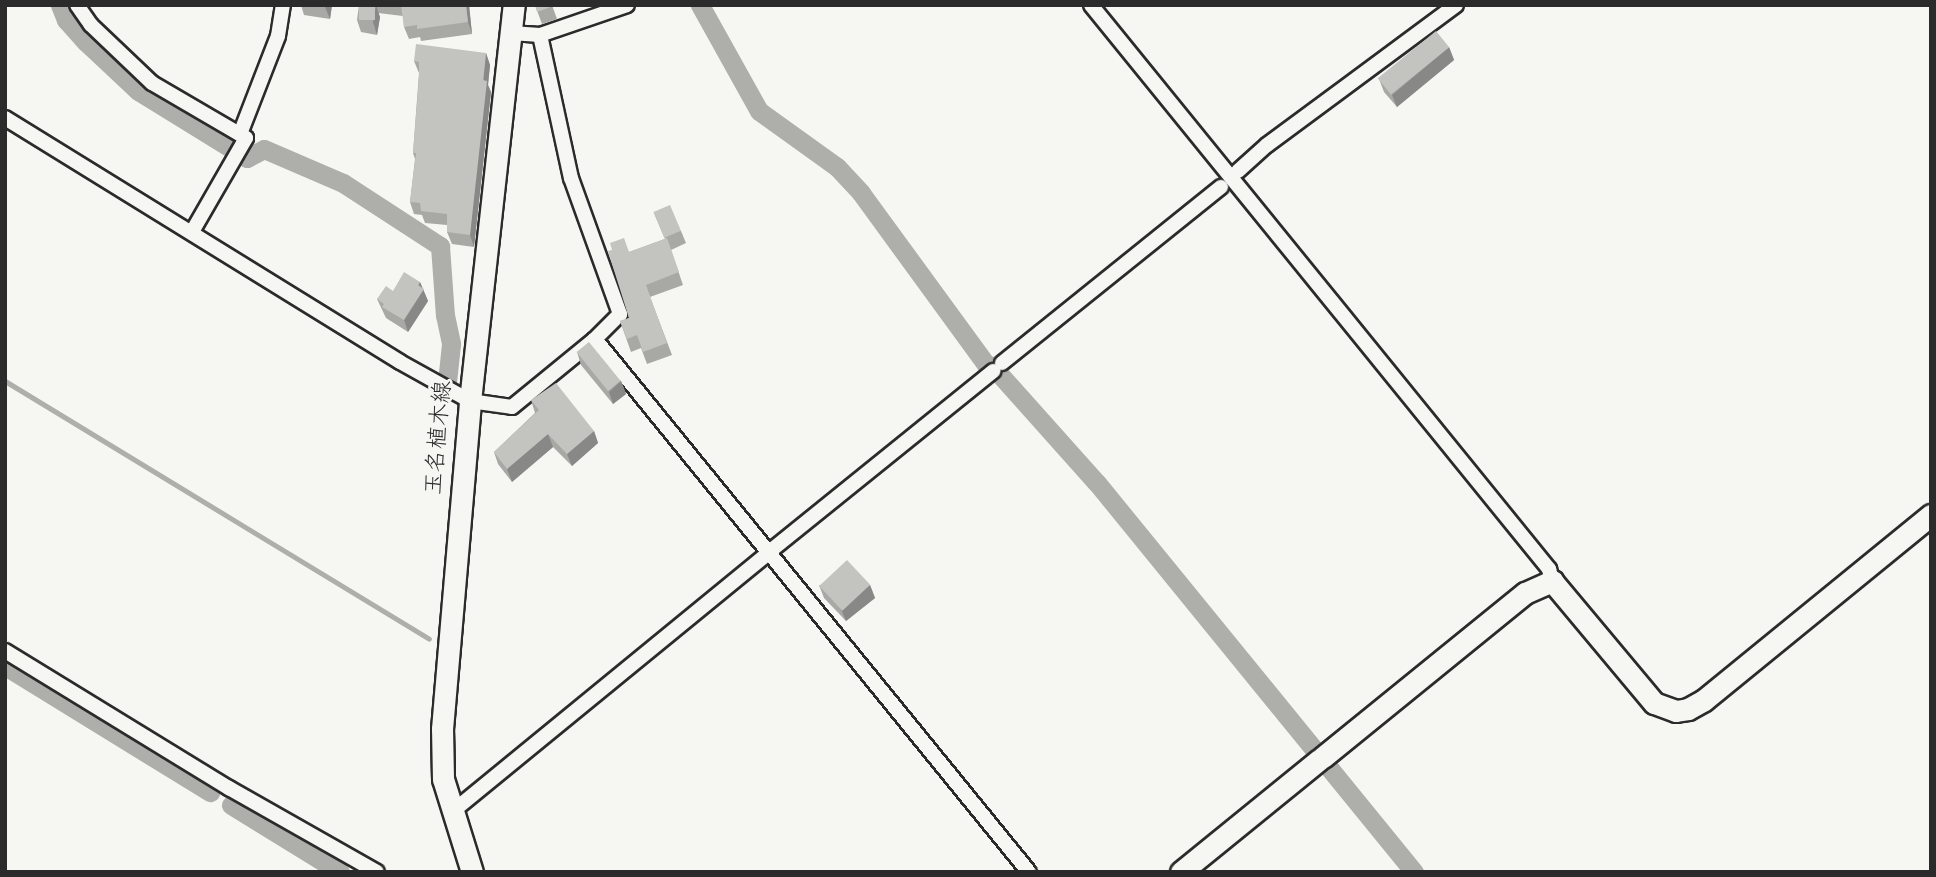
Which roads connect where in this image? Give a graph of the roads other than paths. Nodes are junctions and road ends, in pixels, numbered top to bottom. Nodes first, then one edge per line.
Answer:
1 (77, 5) edge
2 (283, 5) edge
3 (514, 5) edge
4 (627, 5) edge
5 (1091, 5) edge
6 (1456, 5) edge
7 (511, 33) junction
8 (540, 35) junction
9 (5, 118) edge
10 (240, 134) junction
11 (1238, 172) dead end
12 (1221, 187) dead end
13 (192, 232) junction
14 (596, 339) junction
15 (470, 401) junction
16 (1931, 516) edge
17 (1552, 581) junction
18 (5, 651) edge
19 (452, 812) junction
20 (377, 872) edge
21 (471, 872) edge
22 (1029, 872) edge
23 (1181, 872) edge

1 - 10 street
2 - 10 street
3 - 7 street, 玉名植木線
4 - 8 street
5 - 17 street
6 - 11 street
7 - 8 street
7 - 15 street, 玉名植木線
8 - 14 street
9 - 13 street
10 - 13 street
12 - 19 street
13 - 15 street
14 - 15 street
14 - 22 street
15 - 19 street, 玉名植木線
16 - 17 street
17 - 23 street
18 - 20 street
19 - 21 street, 玉名植木線

